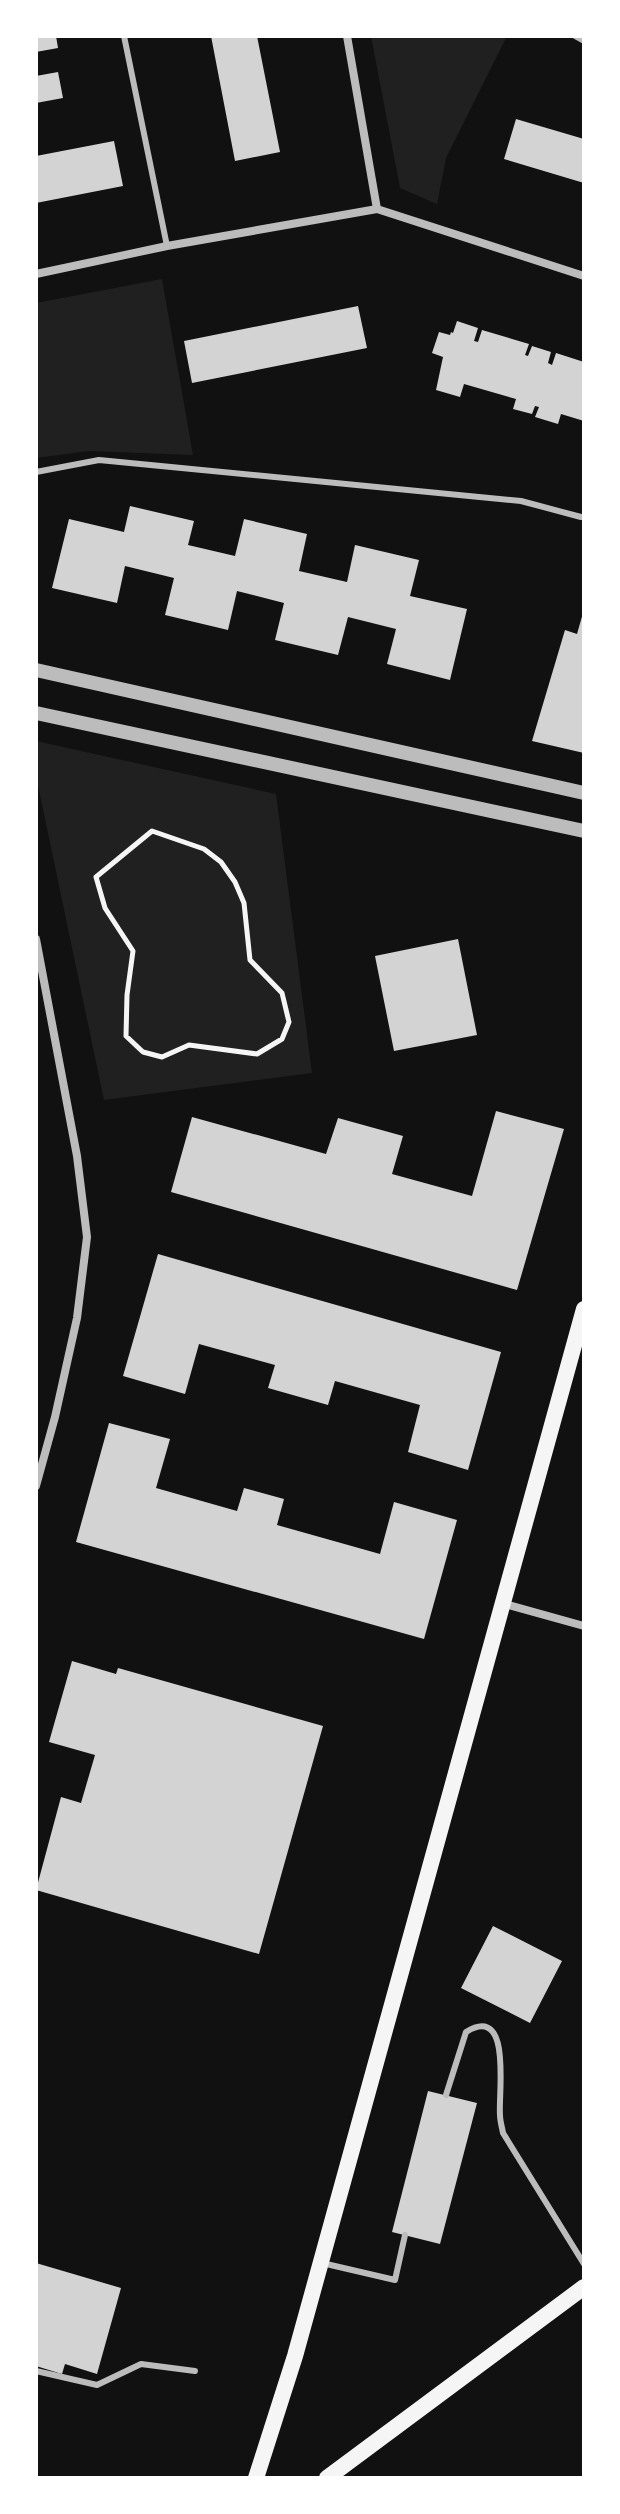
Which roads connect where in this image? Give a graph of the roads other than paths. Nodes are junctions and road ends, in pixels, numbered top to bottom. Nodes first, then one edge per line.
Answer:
1 (124, 36) edge
2 (347, 36) edge
3 (575, 36) edge
4 (584, 41) edge
5 (377, 209) junction
6 (167, 246) junction
7 (36, 274) edge
8 (584, 276) edge
9 (36, 472) edge
10 (581, 517) dead end
11 (36, 670) edge
12 (36, 713) edge
13 (584, 793) edge
14 (584, 831) edge
15 (36, 939) edge
16 (584, 1309) edge
17 (36, 1486) edge
18 (501, 1603) junction
19 (584, 1626) edge
20 (446, 2095) dead end
21 (405, 2235) dead end
22 (321, 2263) junction
23 (584, 2264) edge
24 (584, 2287) edge
25 (36, 2371) edge
26 (195, 2371) dead end
27 (256, 2478) edge
28 (327, 2478) edge

1 - 6 lane
2 - 5 street
3 - 4 lane
5 - 6 street
5 - 8 street
6 - 7 street
9 - 10 lane
11 - 13 street
12 - 14 street
15 - 17 street
16 - 18 main road
18 - 19 street
18 - 22 main road
20 - 23 lane
21 - 22 lane
22 - 27 main road
24 - 28 main road
25 - 26 lane

